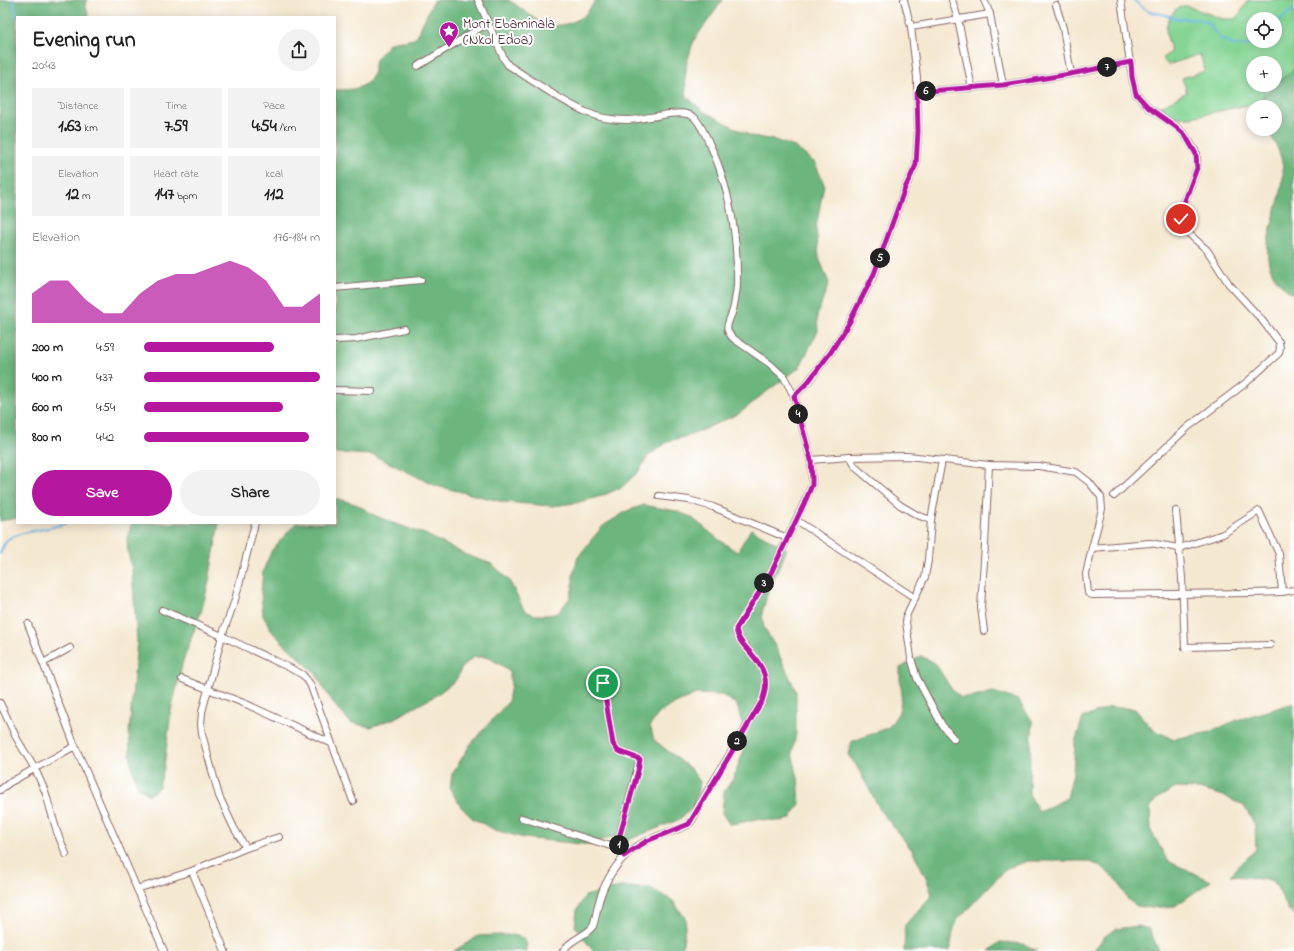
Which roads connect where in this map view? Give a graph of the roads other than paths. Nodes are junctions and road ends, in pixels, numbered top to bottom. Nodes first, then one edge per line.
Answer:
1 (478, 0) edge
2 (904, 0) edge
3 (952, 0) edge
4 (984, 0) edge
5 (1121, 0) edge
6 (1056, 5) dead end
7 (990, 14) junction
8 (958, 20) junction
9 (488, 23) junction
10 (911, 27) junction
11 (1131, 62) junction
12 (418, 66) dead end
13 (1070, 74) junction
14 (1003, 85) junction
15 (972, 88) junction
16 (917, 92) junction
17 (421, 280) dead end
18 (336, 288) edge
19 (404, 329) dead end
20 (336, 340) edge
21 (336, 390) edge
22 (372, 392) dead end
23 (794, 396) junction
24 (849, 457) junction
25 (811, 460) junction
26 (942, 460) junction
27 (988, 465) junction
28 (659, 496) dead end
29 (1114, 496) dead end
30 (1176, 511) dead end
31 (796, 520) junction
32 (931, 520) junction
33 (255, 524) edge
34 (788, 538) junction
35 (1092, 548) junction
36 (1179, 548) junction
37 (1294, 590) edge
38 (1282, 592) junction
39 (1182, 594) junction
40 (915, 598) junction
41 (162, 610) dead end
42 (28, 624) dead end
43 (984, 631) dead end
44 (222, 636) junction
45 (1270, 645) dead end
46 (70, 648) dead end
47 (43, 663) junction
48 (182, 679) dead end
49 (603, 683) dead end
50 (208, 688) junction
51 (0, 702) edge
52 (954, 739) dead end
53 (331, 743) junction
54 (75, 746) junction
55 (35, 768) junction
56 (0, 790) edge
57 (353, 802) dead end
58 (522, 818) dead end
59 (278, 837) dead end
60 (246, 848) junction
61 (620, 849) junction
62 (66, 854) dead end
63 (624, 856) junction
64 (192, 872) junction
65 (138, 889) junction
66 (164, 951) edge
67 (225, 951) edge
68 (563, 951) edge

1 - 9 street
2 - 10 street
3 - 8 street
4 - 7 street
5 - 11 street
6 - 13 street
7 - 8 street
7 - 14 street
8 - 10 street
8 - 15 street
9 - 12 street
9 - 23 street
10 - 16 street
11 - 13 street
11 - 29 street
13 - 14 street
14 - 15 street
15 - 16 street
16 - 23 street
17 - 18 street
19 - 20 street
21 - 22 street
23 - 25 street
24 - 25 street
24 - 26 street
24 - 32 street
25 - 31 street
26 - 27 street
26 - 32 street
27 - 35 street
27 - 43 street
28 - 34 street
30 - 36 street
31 - 34 street
31 - 40 street
32 - 40 street
33 - 44 street
34 - 63 street
35 - 36 street
35 - 39 street
36 - 38 street
36 - 39 street
37 - 38 street
38 - 39 street
39 - 45 street
40 - 52 street
41 - 44 street
42 - 47 street
44 - 50 street
44 - 53 street
46 - 47 street
47 - 54 street
48 - 50 street
49 - 61 street
50 - 53 street
50 - 60 street
51 - 55 street
53 - 57 street
54 - 55 street
54 - 65 street
55 - 56 street
55 - 62 street
58 - 61 street
59 - 60 street
60 - 64 street
61 - 63 street
63 - 68 street
64 - 65 street
64 - 67 street
65 - 66 street

